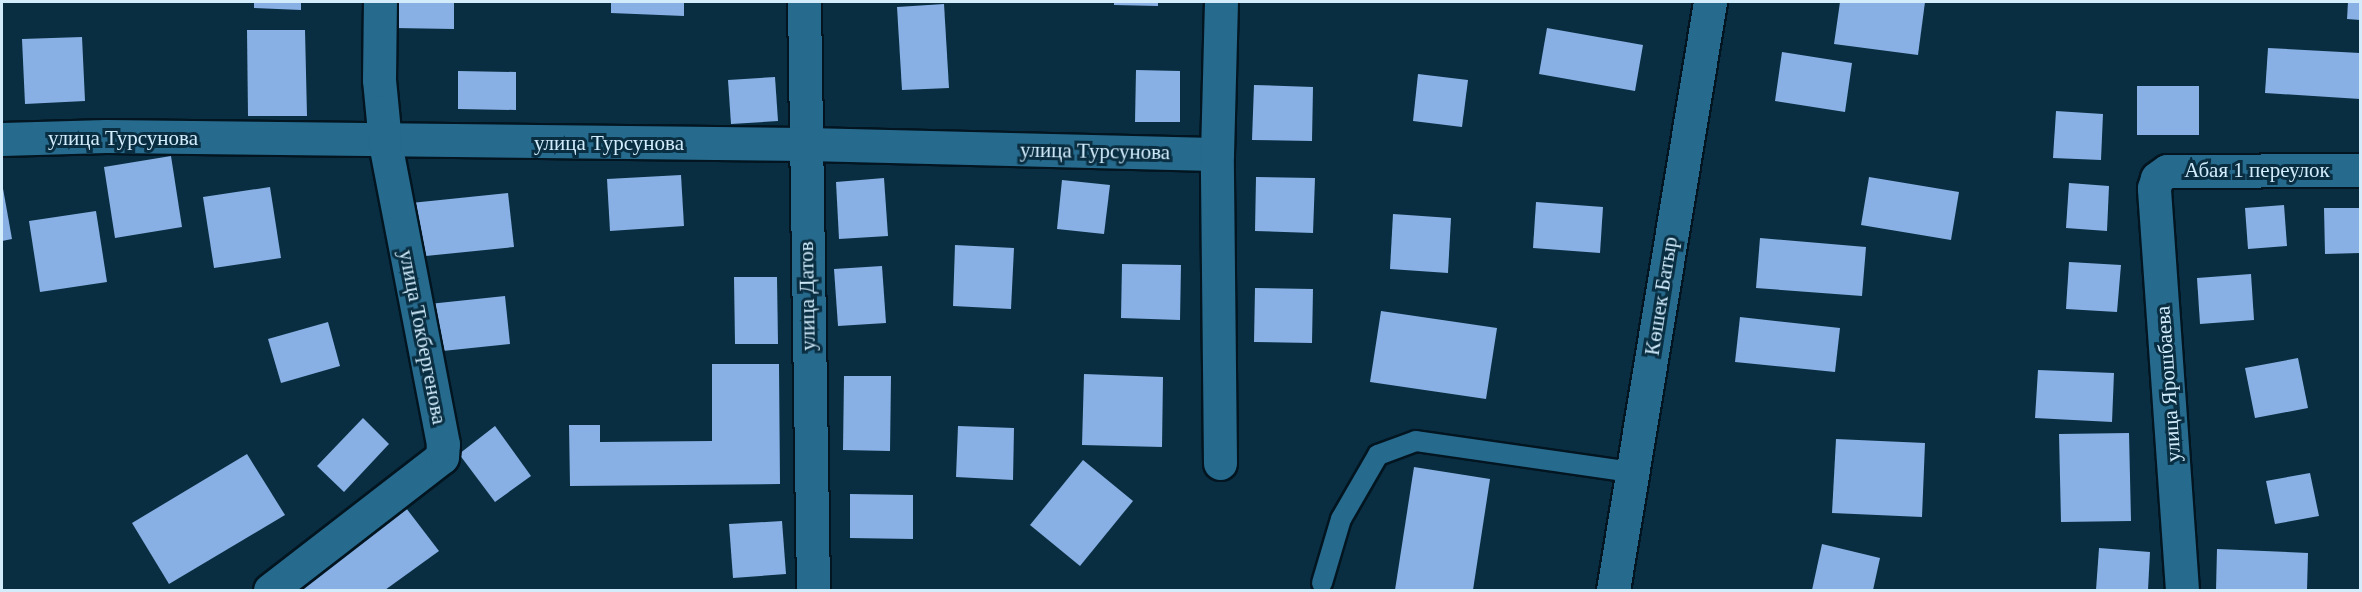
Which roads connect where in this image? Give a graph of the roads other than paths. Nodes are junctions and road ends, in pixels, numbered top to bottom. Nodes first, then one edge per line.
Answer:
1 (380, 2) edge
2 (804, 2) edge
3 (1221, 2) edge
4 (1710, 2) edge
5 (2, 139) edge
6 (386, 142) junction
7 (804, 144) junction
8 (1217, 154) junction
9 (2361, 170) edge
10 (2157, 178) joint
11 (1220, 463) dead end
12 (1632, 472) junction
13 (1322, 583) dead end
14 (270, 591) edge
15 (813, 591) edge
16 (1613, 591) edge
17 (2182, 591) edge

1 - 6 street, улица Токбергенова
2 - 7 street, улица Датов
3 - 8 street
4 - 12 street, Көшек Батыр
5 - 6 street, улица Турсунова
6 - 7 street, улица Турсунова
6 - 14 street, улица Токбергенова
7 - 8 street, улица Турсунова
7 - 15 street, улица Датов
8 - 11 street
9 - 10 street, Абая 1 переулок
10 - 17 street, улица Ярошбаева
12 - 13 lane
12 - 16 street, Көшек Батыр

